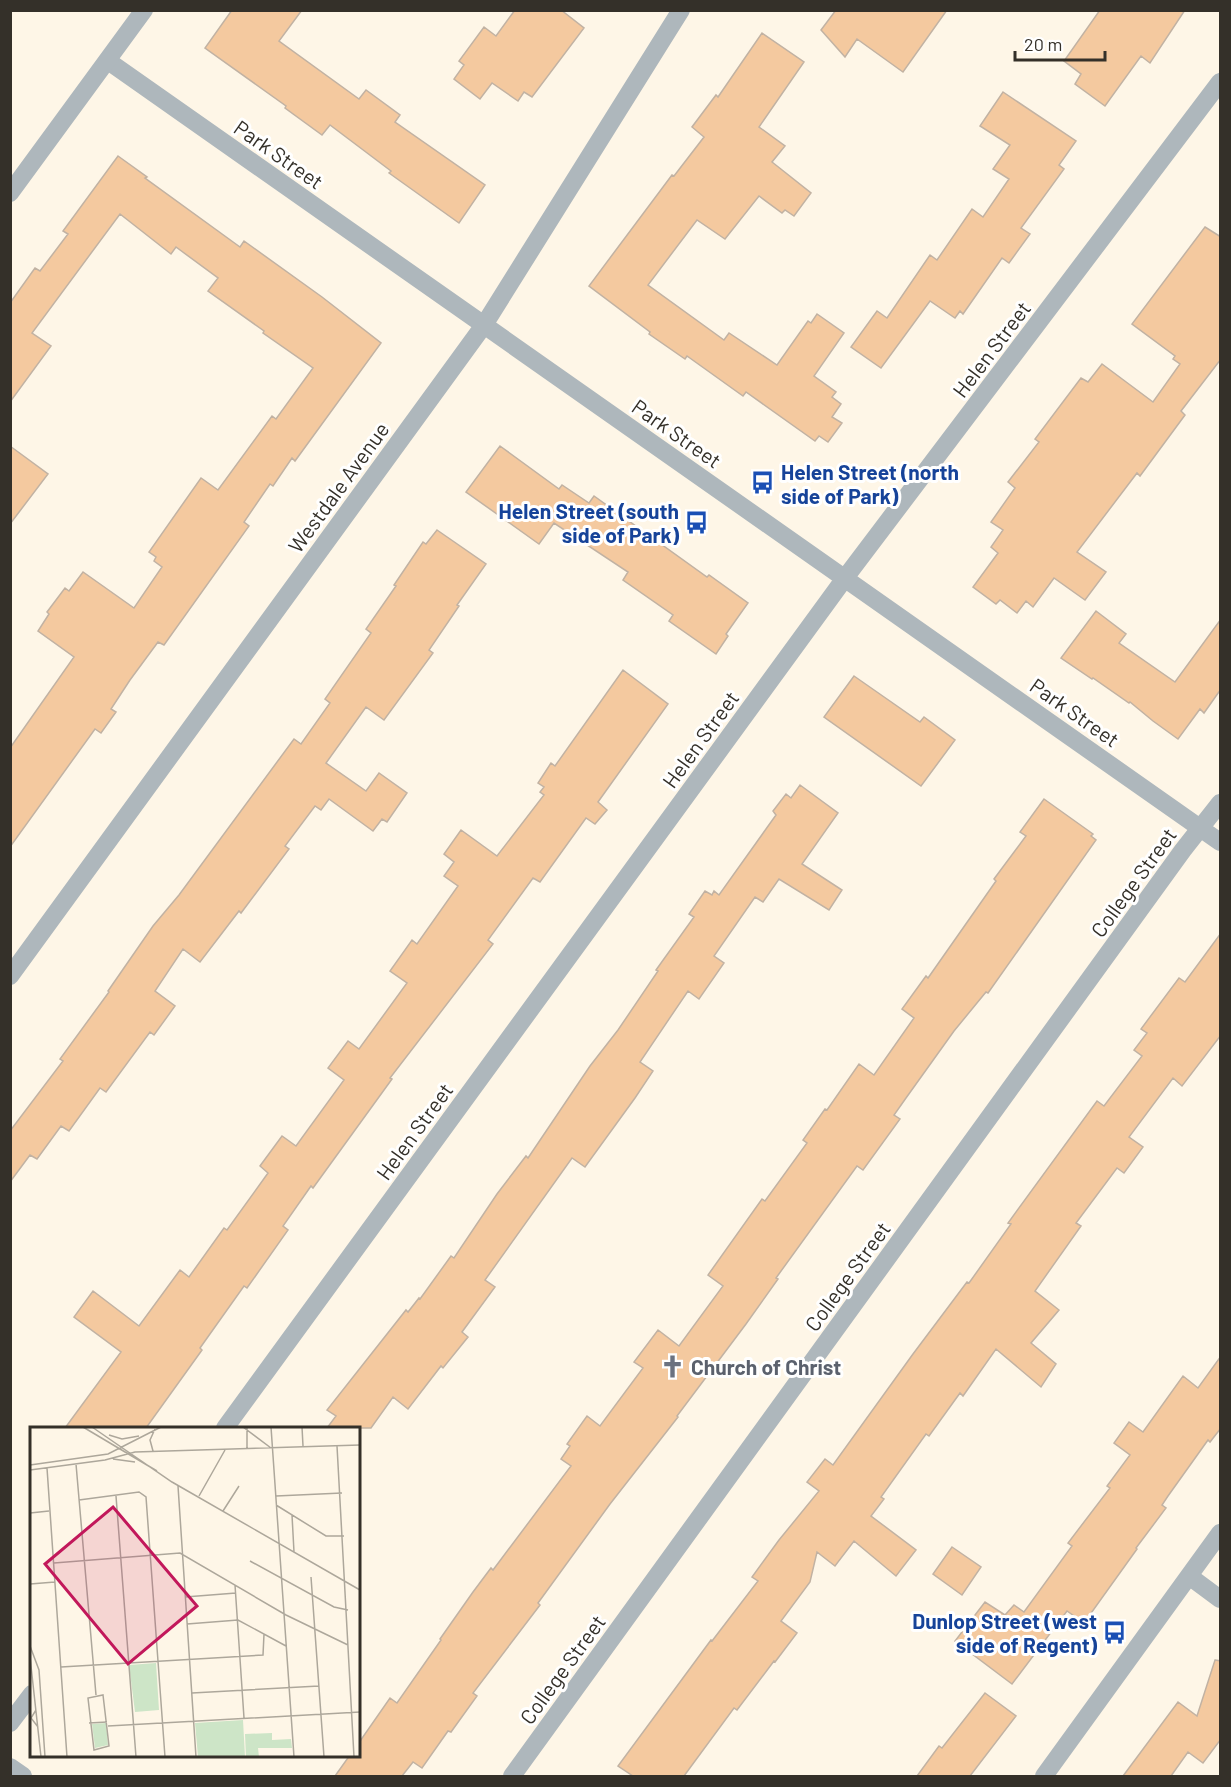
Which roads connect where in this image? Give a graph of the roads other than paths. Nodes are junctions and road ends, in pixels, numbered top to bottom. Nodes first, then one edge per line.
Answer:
1 (144, 10) edge
2 (681, 10) edge
3 (108, 61) junction
4 (1221, 82) edge
5 (10, 193) edge
6 (484, 324) junction
7 (845, 578) junction
8 (1221, 803) edge
9 (1201, 829) junction
10 (1221, 842) edge
11 (10, 976) edge
12 (226, 1427) edge
13 (1221, 1533) edge
14 (1189, 1576) junction
15 (1221, 1599) edge
16 (30, 1697) edge
17 (10, 1723) edge
18 (10, 1767) edge
19 (23, 1776) edge
20 (512, 1776) edge
21 (1044, 1776) edge

1 - 3 street
2 - 6 street, Westdale Avenue
3 - 5 street
3 - 6 street, Park Street
4 - 7 street, Helen Street
6 - 7 street, Park Street
6 - 11 street, Westdale Avenue
7 - 9 street, Park Street
7 - 12 street, Helen Street
8 - 9 street, College Street
9 - 10 street, Park Street
9 - 20 street, College Street
13 - 14 street
14 - 15 street
14 - 21 street
16 - 17 street
18 - 19 street

